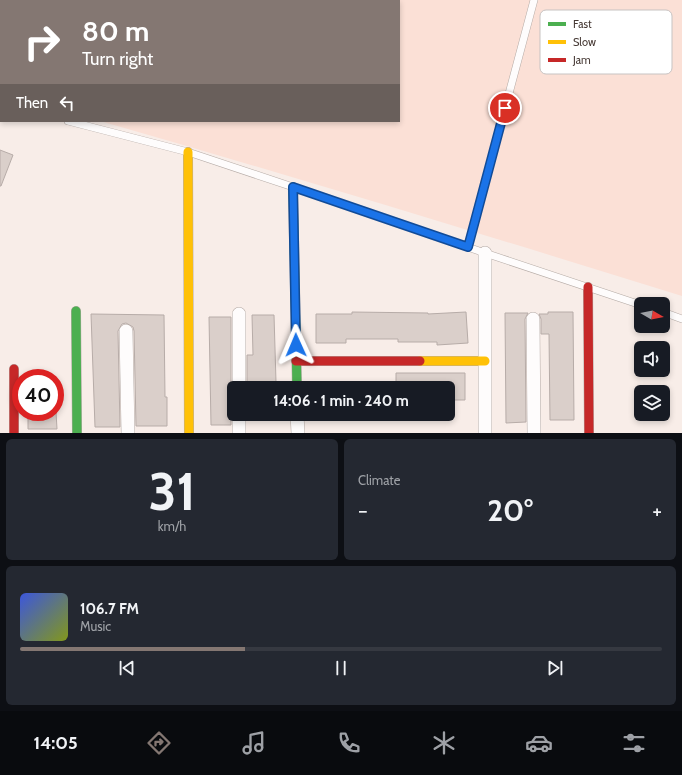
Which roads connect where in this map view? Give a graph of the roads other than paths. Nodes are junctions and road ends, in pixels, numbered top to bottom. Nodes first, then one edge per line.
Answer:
1 (534, 0) edge
2 (87, 123) edge
3 (188, 152) junction
4 (293, 187) junction
5 (468, 247) junction
6 (485, 253) junction
7 (588, 287) junction
8 (634, 303) edge
9 (76, 310) dead end
10 (239, 314) dead end
11 (670, 315) edge
12 (533, 318) dead end
13 (682, 319) edge
14 (126, 331) dead end
15 (296, 361) junction
16 (485, 361) junction
17 (239, 381) edge
18 (297, 381) edge
19 (14, 421) edge
20 (239, 421) edge
21 (297, 421) edge
22 (14, 433) edge
23 (77, 433) edge
24 (128, 433) edge
25 (189, 433) edge
26 (239, 433) edge
27 (298, 433) edge
28 (485, 433) edge
29 (534, 433) edge
30 (589, 433) edge

1 - 5 lane
2 - 3 lane
3 - 4 lane
3 - 25 street
4 - 5 lane
4 - 15 street
5 - 6 lane
6 - 7 lane
6 - 16 street
7 - 8 lane
7 - 30 street
9 - 23 street
10 - 17 street
11 - 13 lane
12 - 29 street
14 - 24 street
15 - 16 street
15 - 18 street
16 - 28 street
19 - 22 street
20 - 26 street
21 - 27 street

